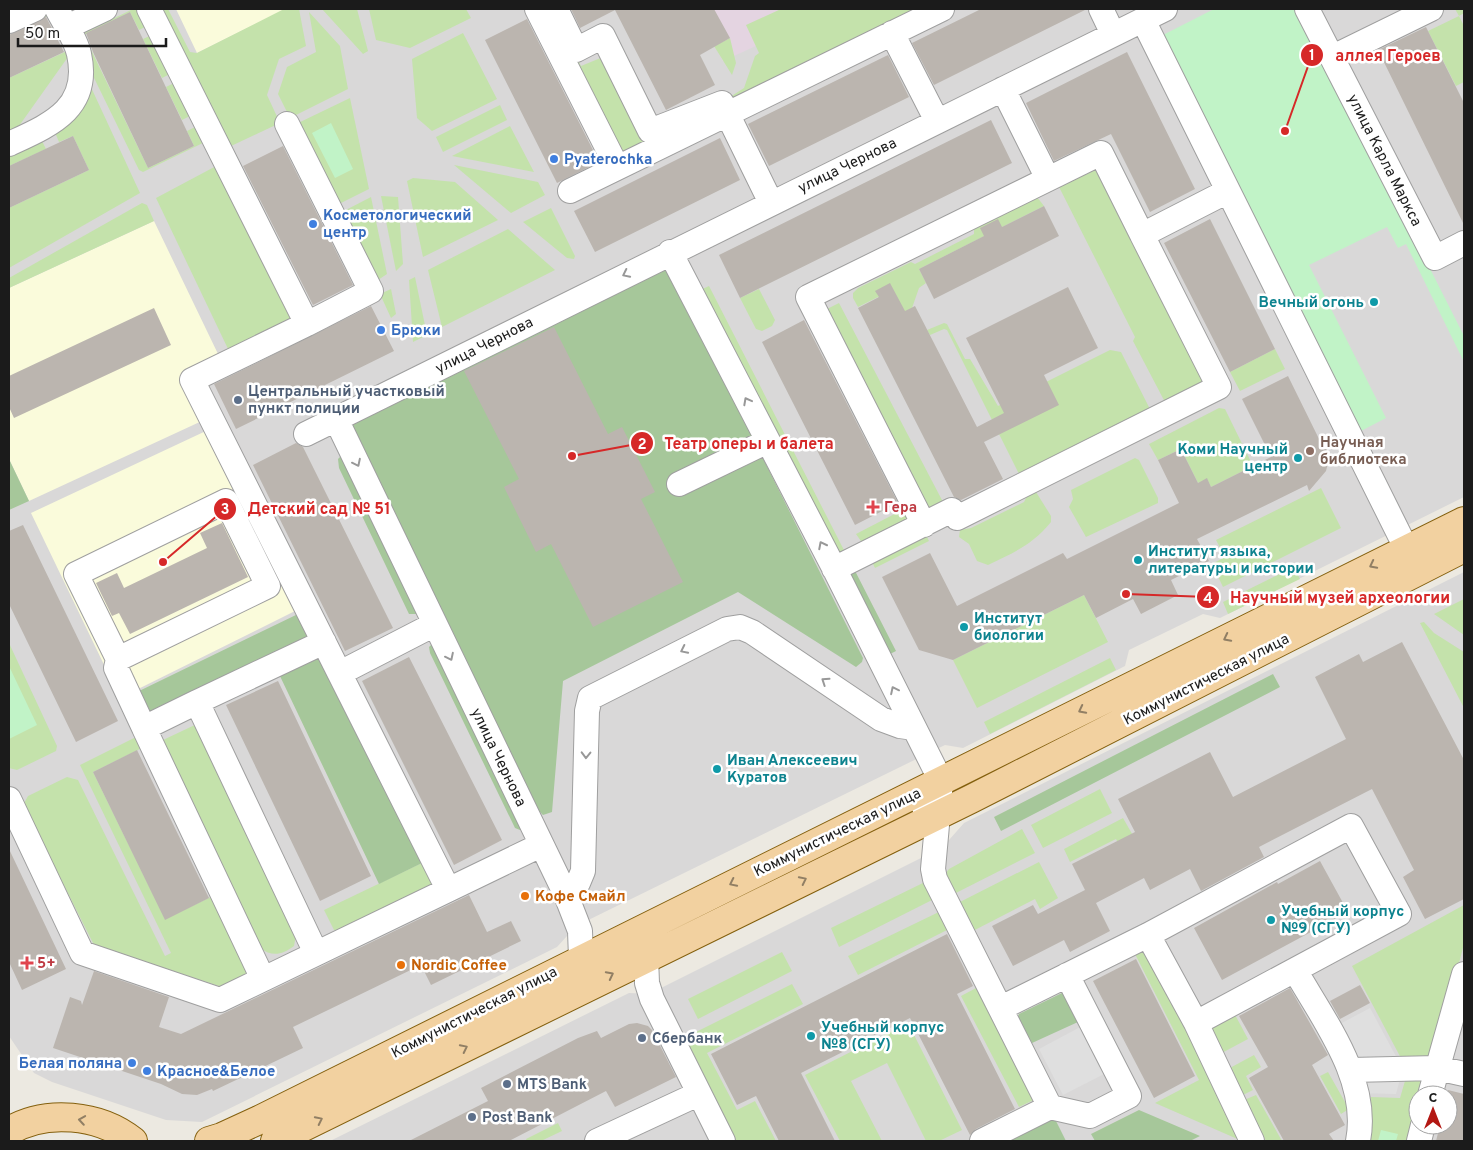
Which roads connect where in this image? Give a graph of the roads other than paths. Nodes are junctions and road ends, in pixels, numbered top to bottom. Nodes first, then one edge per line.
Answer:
1 (35, 9) edge
2 (105, 9) edge
3 (149, 9) edge
4 (537, 9) edge
5 (556, 9) edge
6 (942, 9) edge
7 (1101, 9) edge
8 (1165, 9) edge
9 (1307, 9) edge
10 (1431, 9) edge
11 (62, 18) edge
12 (1143, 20) junction
13 (9, 21) edge
14 (892, 33) junction
15 (1114, 34) junction
16 (1333, 57) junction
17 (1003, 89) junction
18 (727, 114) junction
19 (937, 121) junction
20 (287, 124) dead end
21 (9, 144) edge
22 (616, 167) junction
23 (1048, 179) junction
24 (570, 191) dead end
25 (1228, 191) junction
26 (771, 202) junction
27 (1142, 235) junction
28 (1464, 243) edge
29 (670, 252) junction
30 (307, 324) junction
31 (336, 419) junction
32 (306, 434) dead end
33 (768, 441) junction
34 (679, 484) dead end
35 (1464, 522) edge
36 (924, 525) junction
37 (1406, 548) junction
38 (1464, 548) edge
39 (834, 569) junction
40 (434, 624) junction
41 (324, 642) junction
42 (118, 659) junction
43 (340, 673) junction
44 (198, 702) junction
45 (144, 728) junction
46 (914, 728) junction
47 (940, 781) junction
48 (905, 798) junction
49 (9, 799) edge
50 (938, 814) junction
51 (541, 845) junction
52 (448, 889) junction
53 (566, 895) junction
54 (1148, 935) junction
55 (316, 953) junction
56 (646, 957) junction
57 (581, 958) junction
58 (1295, 970) junction
59 (1464, 974) edge
60 (1067, 975) junction
61 (264, 979) junction
62 (1001, 1008) junction
63 (1196, 1023) junction
64 (1437, 1068) junction
65 (1351, 1070) junction
66 (1464, 1074) edge
67 (1433, 1085) edge
68 (698, 1094) junction
69 (1050, 1107) junction
70 (10, 1127) edge
71 (135, 1140) edge
72 (208, 1141) edge
73 (275, 1141) edge
74 (597, 1141) edge
75 (723, 1141) edge
76 (982, 1141) edge
77 (1252, 1141) edge
78 (1358, 1141) edge

1 - 13 street
2 - 11 street
3 - 30 street
4 - 22 street
5 - 18 street
6 - 14 street
7 - 15 street
8 - 12 street, улица Чернова
9 - 16 street, улица Карла Маркса
10 - 16 street
11 - 21 street
12 - 15 street, улица Чернова
12 - 25 street
14 - 18 street
14 - 19 street
15 - 17 street, улица Чернова
16 - 28 street, улица Карла Маркса
17 - 19 street, улица Чернова
17 - 23 street
18 - 22 street
18 - 26 street
19 - 26 street, улица Чернова
20 - 30 street
22 - 24 street
23 - 27 street
23 - 36 street
25 - 27 street
25 - 37 street
26 - 29 street, улица Чернова
27 - 36 street
29 -> 31 street, улица Чернова
33 -> 29 street
30 - 41 street
31 - 32 street
31 -> 40 street, улица Чернова
33 - 34 street
39 -> 33 street
35 - 37 main road, Коммунистическая улица
36 - 39 street
37 -> 47 main road, Коммунистическая улица
38 - 50 main road, Коммунистическая улица
46 -> 39 street
40 - 43 street
40 -> 51 street, улица Чернова
41 - 43 street
41 - 44 street
42 - 42 street
42 - 45 street
43 - 52 street
44 - 45 street
44 - 55 street
45 - 61 street
46 - 47 street
46 -> 53 street
47 - 48 main road, Коммунистическая улица
47 - 50 street
48 - 50 street
48 -> 57 main road, Коммунистическая улица
49 - 61 street
56 -> 50 main road, Коммунистическая улица
50 - 62 street
51 - 52 street
51 - 53 street, улица Чернова
52 - 55 street
53 - 57 street, улица Чернова
54 - 58 street
54 - 60 street
54 - 63 street
55 - 61 street
56 - 68 street
73 -> 56 main road, Коммунистическая улица
57 - 72 main road, Коммунистическая улица
58 - 63 street
58 - 65 street
59 - 64 street
60 - 62 street
60 - 69 street
62 - 69 street
63 - 77 street
64 - 65 street
64 - 66 street
64 - 67 street
65 - 78 street
68 - 74 street
68 - 75 street
69 - 76 street
71 -> 70 main road

